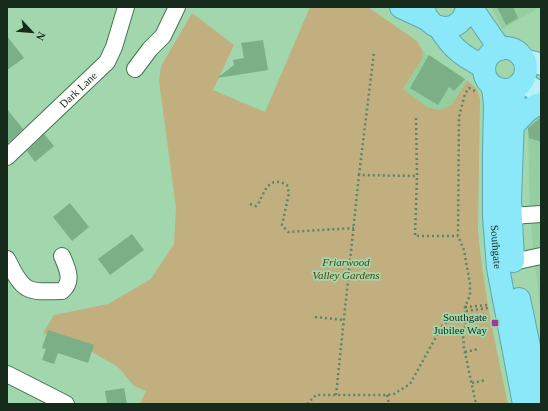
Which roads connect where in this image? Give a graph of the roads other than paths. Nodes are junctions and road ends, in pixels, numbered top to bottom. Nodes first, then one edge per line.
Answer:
1 (126, 7) edge
2 (177, 7) edge
3 (401, 7) edge
4 (467, 7) edge
5 (471, 7) edge
6 (430, 18) edge
7 (500, 48) junction
8 (533, 62) edge
9 (135, 69) dead end
10 (503, 81) junction
11 (541, 93) edge
12 (541, 104) edge
13 (514, 125) junction
14 (7, 157) edge
15 (541, 214) edge
16 (511, 216) junction
17 (62, 256) dead end
18 (541, 256) edge
19 (7, 259) edge
20 (513, 262) junction
21 (7, 374) edge
22 (66, 404) edge
23 (524, 404) edge
24 (541, 404) edge

1 - 14 street, Dark Lane
2 - 9 street
3 - 6 highway
4 - 6 highway
5 - 7 highway
6 - 10 highway
7 - 8 highway
7 - 10 highway
8 - 10 highway
10 - 11 main road
10 - 13 highway, Southgate
10 - 23 highway, Southgate
12 - 13 highway
13 - 16 highway, Southgate
15 - 16 street
16 - 20 highway, Southgate
17 - 19 street
18 - 20 street
20 - 24 highway, Southgate
21 - 22 street

